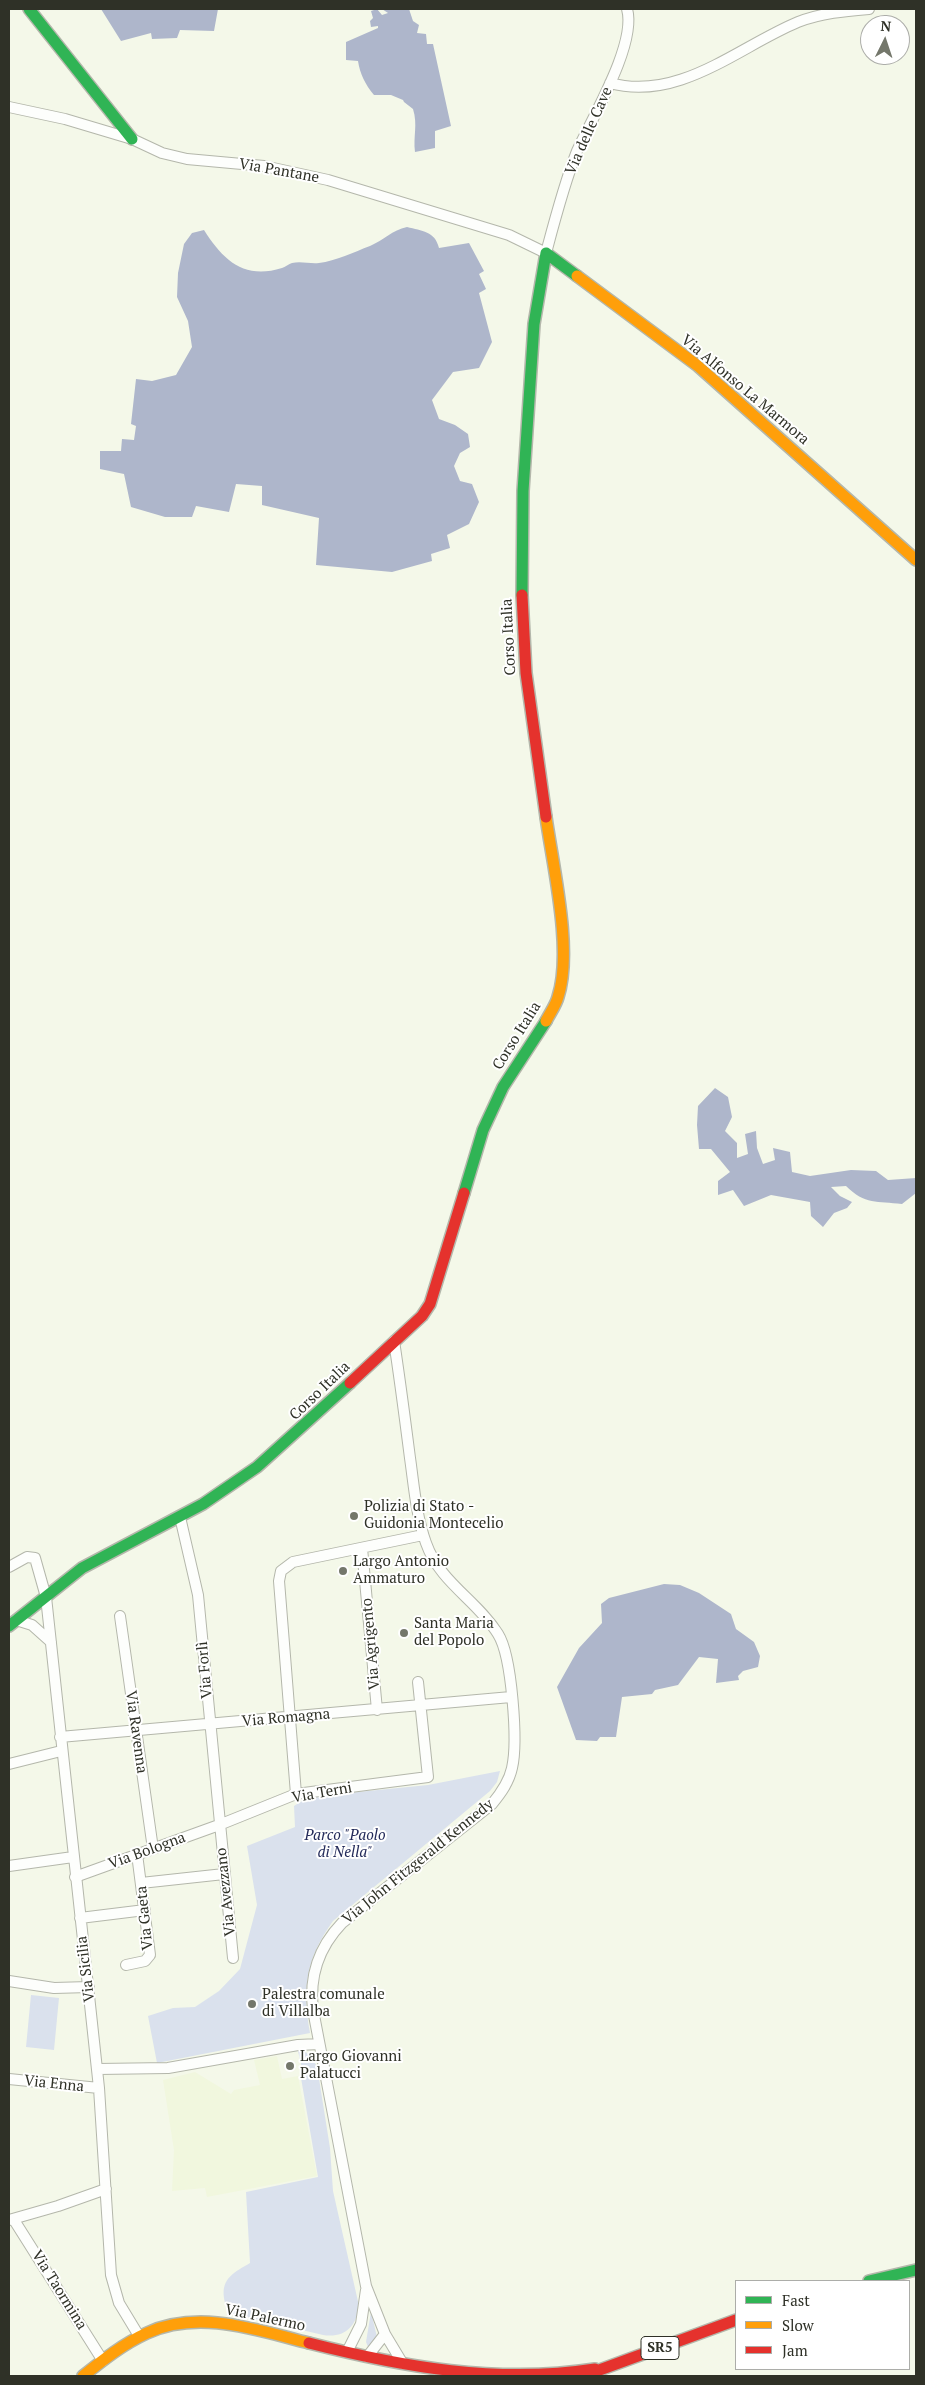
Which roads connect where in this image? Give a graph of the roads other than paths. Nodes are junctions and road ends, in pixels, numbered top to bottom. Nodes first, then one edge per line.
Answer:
1 (29, 9) edge
2 (627, 9) edge
3 (869, 9) edge
4 (610, 83) junction
5 (9, 107) edge
6 (132, 139) junction
7 (546, 253) junction
8 (916, 560) edge
9 (394, 1341) junction
10 (180, 1517) junction
11 (423, 1535) junction
12 (362, 1548) junction
13 (9, 1567) edge
14 (46, 1597) junction
15 (120, 1616) dead end
16 (13, 1623) edge
17 (50, 1642) junction
18 (418, 1682) dead end
19 (511, 1697) junction
20 (421, 1706) junction
21 (377, 1710) junction
22 (289, 1717) junction
23 (210, 1724) junction
24 (136, 1730) junction
25 (60, 1737) junction
26 (62, 1752) junction
27 (9, 1764) edge
28 (296, 1794) junction
29 (219, 1825) junction
30 (153, 1849) junction
31 (138, 1854) junction
32 (73, 1857) junction
33 (9, 1866) edge
34 (224, 1874) junction
35 (75, 1877) junction
36 (141, 1883) junction
37 (145, 1910) junction
38 (80, 1918) junction
39 (233, 1958) dead end
40 (126, 1965) dead end
41 (9, 1981) edge
42 (89, 1987) junction
43 (319, 2044) junction
44 (98, 2069) junction
45 (9, 2079) edge
46 (100, 2088) junction
47 (106, 2189) junction
48 (11, 2220) edge
49 (916, 2270) edge
50 (873, 2280) edge
51 (366, 2286) junction
52 (735, 2320) edge
53 (385, 2334) junction
54 (138, 2336) junction
55 (347, 2352) junction
56 (367, 2357) junction
57 (102, 2361) junction
58 (403, 2364) junction
59 (611, 2366) junction
60 (454, 2373) edge
61 (82, 2376) edge
62 (583, 2376) edge

1 - 6 street
2 - 4 street, Via delle Cave
3 - 4 street
4 - 7 street, Via delle Cave
5 - 6 street, Via Pantane
6 - 7 street, Via Pantane
7 - 8 street, Via Alfonso La Marmora
7 - 9 street, Corso Italia
9 - 10 street, Corso Italia
9 - 11 street, Via John Fitzgerald Kennedy
10 - 14 street, Corso Italia
10 - 23 street, Via Forlì
11 - 12 street
11 - 19 street, Via John Fitzgerald Kennedy
12 - 21 street, Via Agrigento
12 - 22 street
13 - 14 street, Via Sicilia
14 - 16 street, Corso Italia
14 - 17 street, Via Sicilia
15 - 24 street, Via Ravenna
16 - 17 street, Corso Italia
17 - 25 street, Via Sicilia
18 - 20 street
19 - 20 street, Via Romagna
19 - 43 street, Via John Fitzgerald Kennedy
20 - 21 street, Via Romagna
20 - 28 street, Via Terni
21 - 22 street, Via Romagna
22 - 23 street, Via Romagna
22 - 28 street
23 - 24 street, Via Romagna
23 - 29 street, Via Forlì
24 - 25 street, Via Romagna
24 - 30 street, Via Ravenna
25 - 26 street, Via Sicilia
26 - 27 street
26 - 32 street, Via Sicilia
28 - 29 street, Via Terni
29 - 30 street, Via Bologna
29 - 34 street, Via Avezzano
30 - 31 street, Via Bologna
31 - 35 street, Via Bologna
31 - 36 street, Via Gaeta
32 - 33 street
32 - 35 street, Via Sicilia
34 - 36 street
34 - 39 street, Via Avezzano
35 - 38 street, Via Sicilia
36 - 37 street, Via Gaeta
37 - 38 street
37 - 40 street, Via Gaeta
38 - 42 street, Via Sicilia
41 - 42 street
42 - 44 street, Via Sicilia
43 - 44 street
43 - 51 street, Via John Fitzgerald Kennedy
44 - 46 street, Via Sicilia
45 - 46 street, Via Enna
46 - 47 street, Via Sicilia
47 - 48 street
47 - 54 street, Via Sicilia
48 - 57 street, Via Taormina
49 - 50 street
51 - 53 street, Via John Fitzgerald Kennedy
51 - 55 street, Via John Fitzgerald Kennedy
52 - 59 street, SR5
53 - 56 street
53 - 58 street, Via John Fitzgerald Kennedy
54 - 55 street, Via Palermo
54 - 57 street, Via Palermo
55 - 56 street, Via Palermo
56 - 58 street, Via Palermo
57 - 61 street, Via Palermo
58 - 60 street, Via Palermo
59 - 60 street, Via Palermo
59 - 62 street, SR5

